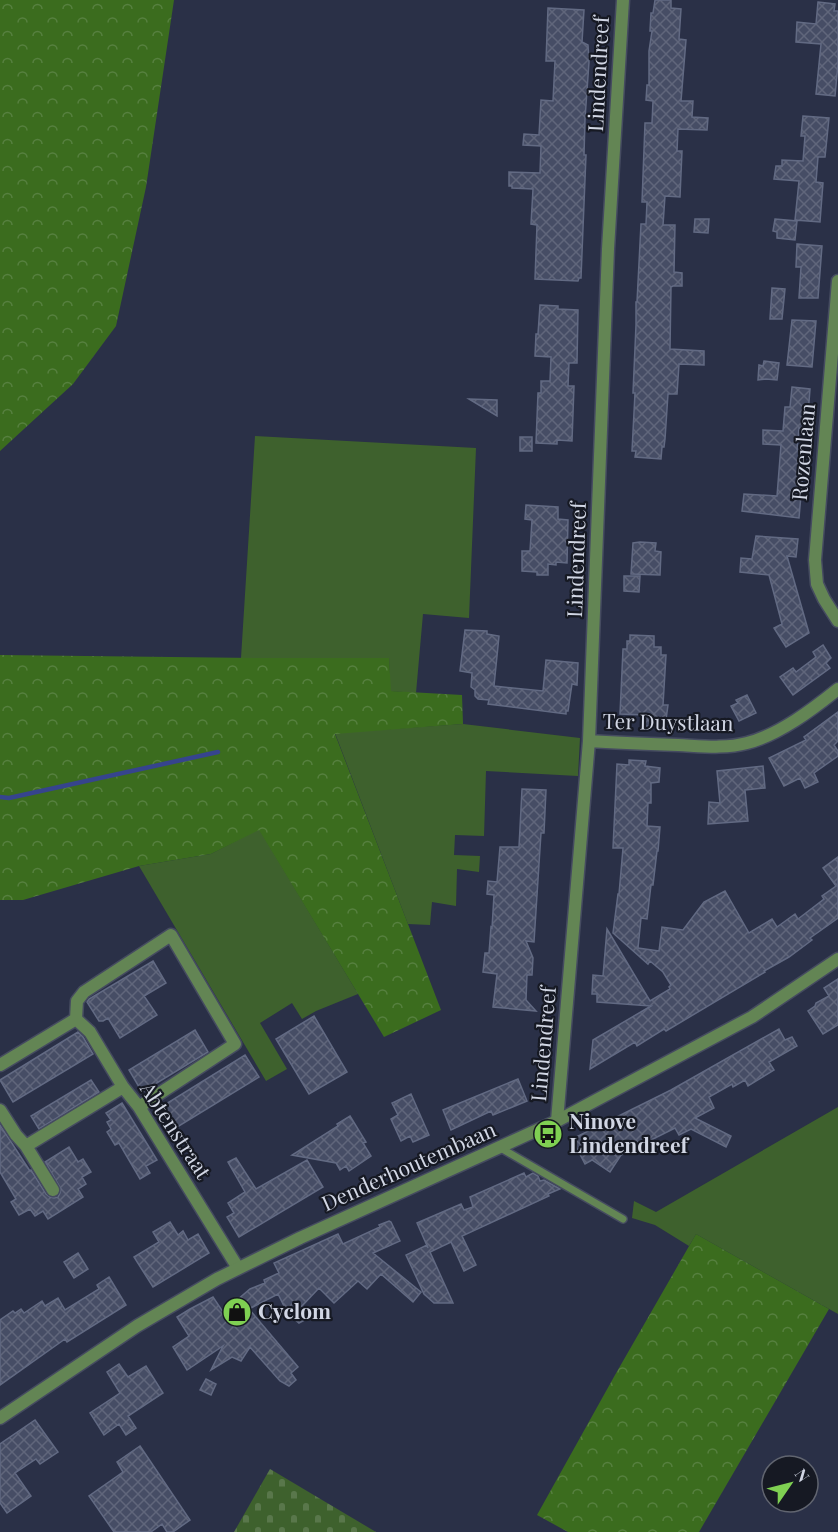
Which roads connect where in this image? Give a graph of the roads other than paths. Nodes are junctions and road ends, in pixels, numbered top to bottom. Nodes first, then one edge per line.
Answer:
1 (623, 0) edge
2 (838, 281) edge
3 (838, 621) edge
4 (838, 689) edge
5 (590, 741) junction
6 (838, 959) edge
7 (76, 1019) junction
8 (0, 1065) edge
9 (123, 1087) junction
10 (139, 1107) junction
11 (0, 1110) edge
12 (557, 1121) junction
13 (26, 1146) junction
14 (499, 1147) junction
15 (53, 1190) dead end
16 (623, 1219) dead end
17 (238, 1268) junction
18 (0, 1418) edge

1 - 5 street, Lindendreef
2 - 3 street, Rozenlaan
4 - 5 street, Ter Duystlaan
5 - 12 street, Lindendreef
6 - 12 street, Denderhoutembaan
7 - 8 street
7 - 9 street, Abtenstraat
7 - 10 street
9 - 10 street, Abtenstraat
9 - 13 street
10 - 17 street, Abtenstraat
11 - 13 street
12 - 14 street, Denderhoutembaan
13 - 15 street
14 - 16 lane
14 - 17 street, Denderhoutembaan
17 - 18 street, Denderhoutembaan

